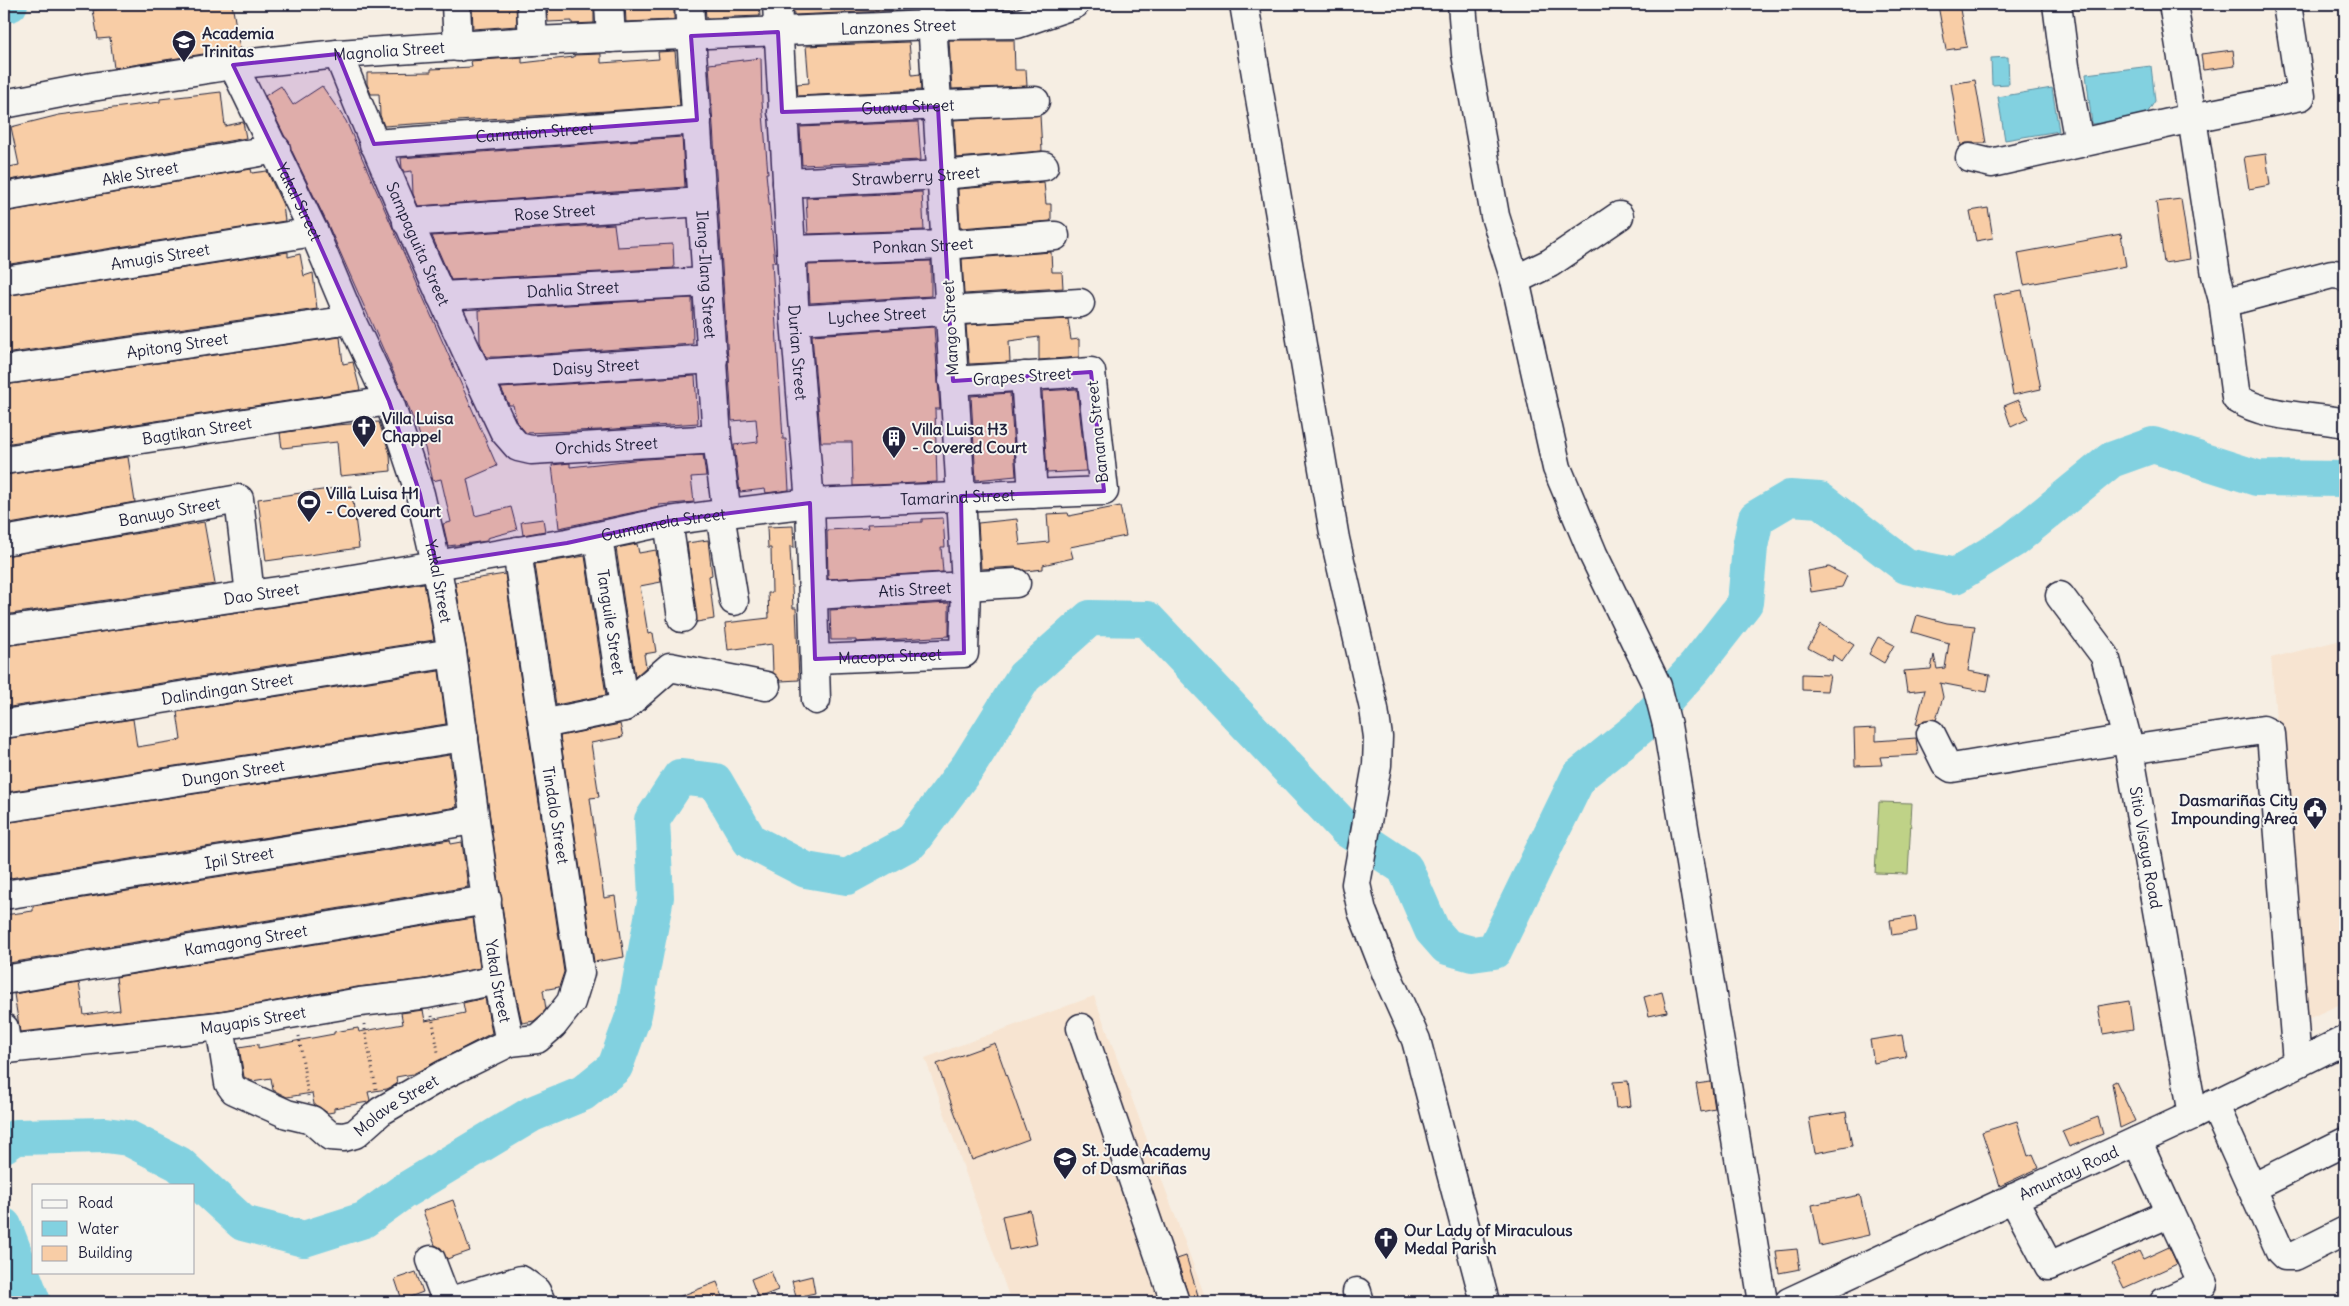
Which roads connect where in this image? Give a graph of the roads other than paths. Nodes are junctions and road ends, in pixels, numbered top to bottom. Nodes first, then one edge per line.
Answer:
1 (456, 4) edge
2 (531, 4) edge
3 (609, 4) edge
4 (689, 4) edge
5 (777, 4) edge
6 (1074, 4) edge
7 (1244, 4) edge
8 (1462, 4) edge
9 (2057, 4) edge
10 (2173, 4) edge
11 (2287, 4) edge
12 (932, 14) edge
13 (778, 32) junction
14 (691, 36) junction
15 (611, 38) junction
16 (533, 42) junction
17 (458, 47) junction
18 (338, 54) junction
19 (233, 65) junction
20 (1035, 101) dead end
21 (4, 104) edge
22 (938, 107) junction
23 (782, 112) junction
24 (2192, 118) junction
25 (697, 120) junction
26 (2079, 143) junction
27 (374, 144) junction
28 (276, 149) junction
29 (1970, 158) dead end
30 (1044, 166) dead end
31 (941, 175) junction
32 (787, 183) junction
33 (4, 197) edge
34 (702, 202) junction
35 (1620, 216) dead end
36 (407, 222) junction
37 (314, 232) junction
38 (1055, 236) dead end
39 (945, 245) junction
40 (792, 250) junction
41 (2345, 277) edge
42 (1515, 280) junction
43 (4, 281) edge
44 (707, 282) junction
45 (441, 296) junction
46 (2223, 300) junction
47 (1080, 303) dead end
48 (949, 312) junction
49 (351, 320) junction
50 (795, 320) junction
51 (713, 359) junction
52 (4, 370) edge
53 (1091, 372) joint
54 (477, 374) junction
55 (1025, 376) junction
56 (953, 381) junction
57 (389, 401) junction
58 (2345, 423) edge
59 (504, 431) joint
60 (717, 439) junction
61 (4, 460) edge
62 (1104, 491) joint
63 (1033, 494) junction
64 (961, 496) junction
65 (810, 503) junction
66 (723, 514) junction
67 (668, 521) junction
68 (598, 537) junction
69 (4, 541) edge
70 (517, 551) junction
71 (436, 563) junction
72 (1016, 583) dead end
73 (966, 586) junction
74 (250, 595) junction
75 (814, 595) junction
76 (2060, 596) dead end
77 (734, 601) dead end
78 (682, 618) dead end
79 (4, 632) edge
80 (452, 653) junction
81 (964, 653) joint
82 (815, 659) junction
83 (766, 686) dead end
84 (816, 700) dead end
85 (624, 708) junction
86 (4, 724) edge
87 (542, 724) junction
88 (1931, 734) dead end
89 (464, 737) junction
90 (2128, 744) junction
91 (4, 808) edge
92 (474, 820) junction
93 (4, 895) edge
94 (486, 900) junction
95 (4, 980) edge
96 (498, 980) junction
97 (220, 1026) junction
98 (1081, 1028) dead end
99 (6, 1039) edge
100 (2345, 1040) edge
101 (510, 1042) junction
102 (2297, 1063) junction
103 (2203, 1110) junction
104 (2137, 1141) junction
105 (2345, 1142) edge
106 (2252, 1188) junction
107 (2013, 1198) junction
108 (2170, 1213) junction
109 (2345, 1231) edge
110 (431, 1260) dead end
111 (447, 1302) edge
112 (541, 1302) edge
113 (1175, 1302) edge
114 (1485, 1302) edge
115 (1763, 1302) edge
116 (1789, 1302) edge
117 (2164, 1302) edge

1 - 17 street
2 - 16 street
3 - 15 street
4 - 14 street, Ilang-Ilang Street
5 - 13 street, Durian Street
6 - 12 street, Lanzones Street
7 - 114 street
8 - 42 street
9 - 26 street
10 - 24 street
11 - 24 street
12 - 13 street, Lanzones Street
12 - 22 street, Mango Street
13 - 14 street, Magnolia Street
13 - 23 street, Durian Street
14 - 15 street, Magnolia Street
14 - 25 street, Ilang-Ilang Street
15 - 16 street, Magnolia Street
16 - 17 street, Magnolia Street
17 - 18 street, Magnolia Street
18 - 19 street, Magnolia Street
18 - 27 street, Sampaguita Street
19 - 21 street, Magnolia Street
19 - 28 street, Yakal Street
20 - 22 street, Guava Street
22 - 23 street, Guava Street
22 - 31 street, Mango Street
23 - 32 street, Durian Street
24 - 26 street
24 - 46 street
25 - 27 street, Carnation Street
25 - 34 street, Ilang-Ilang Street
26 - 29 street
27 - 36 street, Sampaguita Street
28 - 33 street, Akle Street
28 - 37 street, Yakal Street
30 - 31 street, Strawberry Street
31 - 32 street, Strawberry Street
31 - 39 street, Mango Street
32 - 40 street, Durian Street
34 - 36 street, Rose Street
34 - 44 street, Ilang-Ilang Street
35 - 42 street
36 - 45 street, Sampaguita Street
37 - 43 street, Amugis Street
37 - 49 street, Yakal Street
38 - 39 street, Ponkan Street
39 - 40 street, Ponkan Street
39 - 48 street, Mango Street
40 - 50 street, Durian Street
41 - 46 street
42 - 115 street
44 - 45 street, Dahlia Street
44 - 51 street, Ilang-Ilang Street
45 - 54 street, Sampaguita Street
46 - 58 street
47 - 48 street, Lychee Street
48 - 50 street, Lychee Street
48 - 56 street, Mango Street
49 - 52 street, Apitong Street
49 - 57 street, Yakal Street
50 - 65 street, Durian Street
51 - 54 street, Daisy Street
51 - 60 street, Ilang-Ilang Street
53 - 55 street, Grapes Street
53 - 62 street, Banana Street
54 - 59 street, Sampaguita Street
55 - 56 street, Grapes Street
55 - 63 street
56 - 64 street, Mango Street
57 - 61 street, Bagtikan Street
57 - 71 street, Yakal Street
59 - 60 street, Orchids Street
60 - 66 street, Ilang-Ilang Street
62 - 63 street, Tamarind Street
63 - 64 street, Tamarind Street
64 - 65 street, Tamarind Street
64 - 73 street, Mango Street
65 - 66 street, Gumamela Street
65 - 75 street, Durian Street
66 - 67 street, Gumamela Street
66 - 77 street, Ilang-Ilang Street
67 - 68 street, Gumamela Street
67 - 78 street
68 - 70 street, Gumamela Street
68 - 85 street, Tanguile Street
69 - 74 street, Banuyo Street
70 - 71 street, Dao Street
70 - 87 street, Tindalo Street
71 - 74 street, Dao Street
71 - 80 street, Yakal Street
72 - 73 street, Atis Street
73 - 75 street, Atis Street
73 - 81 street, Mango Street
74 - 79 street, Dao Street
75 - 82 street, Durian Street
76 - 90 street, Sitio Visaya Road
80 - 86 street, Dalindingan Street
80 - 89 street, Yakal Street
81 - 82 street, Macopa Street
82 - 84 street, Durian Street
83 - 85 street
85 - 87 street
87 - 101 street, Tindalo Street
88 - 90 street
89 - 91 street, Dungon Street
89 - 92 street, Yakal Street
90 - 102 street
90 - 103 street, Sitio Visaya Road
92 - 93 street, Ipil Street
92 - 94 street, Yakal Street
94 - 95 street, Kamagong Street
94 - 96 street, Yakal Street
96 - 97 street, Mayapis Street
96 - 101 street, Yakal Street
97 - 99 street, Mayapis Street
97 - 101 street, Molave Street
98 - 113 street
100 - 102 street, Amuntay Road
102 - 103 street, Amuntay Road
103 - 104 street, Amuntay Road
103 - 106 street, Sitio Visaya Road
104 - 107 street, Amuntay Road
104 - 108 street
105 - 106 street
106 - 109 street, Sitio Visaya Road
107 - 108 street
107 - 116 street, Amuntay Road
108 - 117 street
110 - 111 street
111 - 112 street

